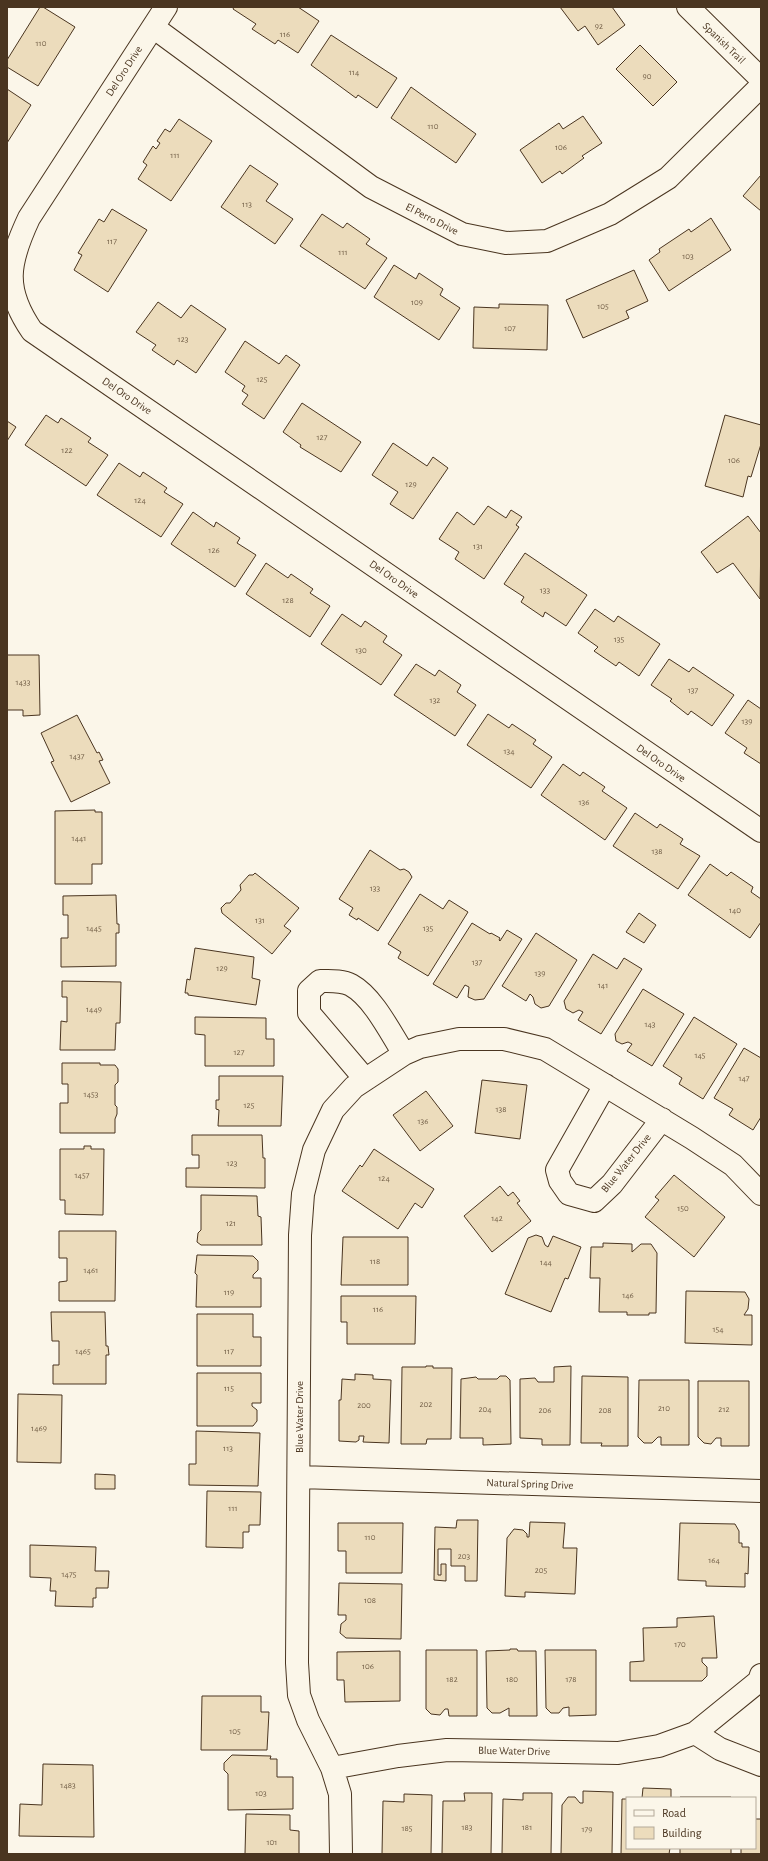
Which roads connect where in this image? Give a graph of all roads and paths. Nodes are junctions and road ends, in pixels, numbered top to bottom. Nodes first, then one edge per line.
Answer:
1 (166, 7) edge
2 (688, 7) edge
3 (153, 27) junction
4 (761, 79) edge
5 (761, 86) edge
6 (10, 260) edge
7 (18, 327) edge
8 (761, 831) edge
9 (404, 1054) junction
10 (365, 1079) junction
11 (605, 1085) junction
12 (662, 1119) junction
13 (761, 1194) edge
14 (299, 1478) junction
15 (761, 1491) edge
16 (760, 1680) edge
17 (695, 1733) junction
18 (761, 1765) edge
19 (332, 1768) junction
20 (341, 1854) edge

1 - 3 street, Del Oro Drive
2 - 4 street, Spanish Trail
3 - 5 street, El Perro Drive
3 - 6 street, Del Oro Drive
6 - 7 street, Del Oro Drive
7 - 8 street, Del Oro Drive
9 - 10 street, Blue Water Drive
9 - 10 street
9 - 11 street, Blue Water Drive
10 - 14 street, Blue Water Drive
11 - 12 street, Blue Water Drive
11 - 12 street, Blue Water Drive
12 - 13 street, Blue Water Drive
14 - 15 street, Natural Spring Drive
14 - 19 street, Blue Water Drive
16 - 17 street, Blue Water Drive
17 - 18 street
17 - 19 street, Blue Water Drive
19 - 20 street, Blue Water Drive

